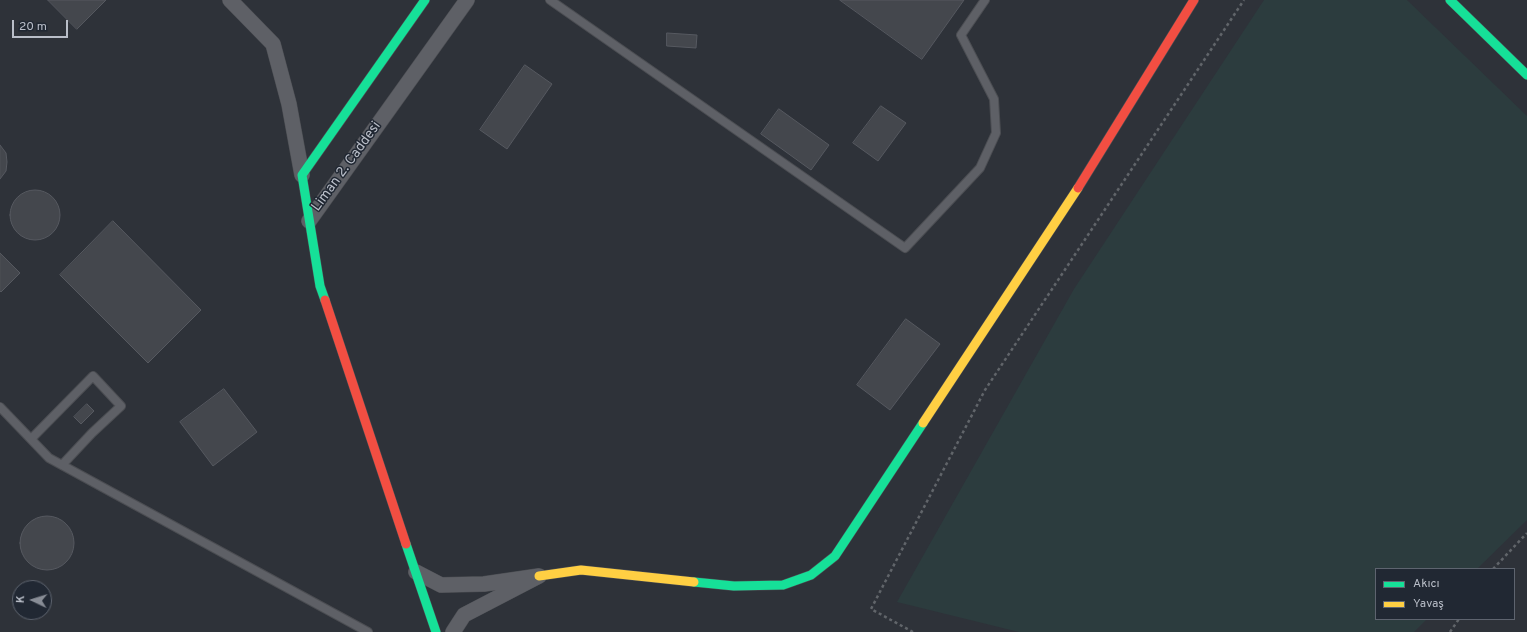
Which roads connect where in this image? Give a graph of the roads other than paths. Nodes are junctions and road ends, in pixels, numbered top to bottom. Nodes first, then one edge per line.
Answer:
1 (230, 0) edge
2 (425, 0) edge
3 (467, 0) edge
4 (550, 0) edge
5 (985, 0) edge
6 (1194, 0) edge
7 (1450, 0) edge
8 (1527, 75) edge
9 (302, 175) junction
10 (309, 221) junction
11 (0, 407) edge
12 (32, 440) junction
13 (62, 465) junction
14 (416, 572) junction
15 (539, 576) junction
16 (368, 632) edge
17 (436, 632) edge
18 (453, 632) edge

1 - 9 street
2 - 9 street
3 - 10 street, Liman 2. Caddesi
4 - 5 lane
6 - 15 street
7 - 8 street
9 - 10 street, Liman 2. Caddesi
10 - 14 street
11 - 12 lane
12 - 13 lane
12 - 13 lane
13 - 16 lane
14 - 15 street
14 - 17 street
15 - 18 street

